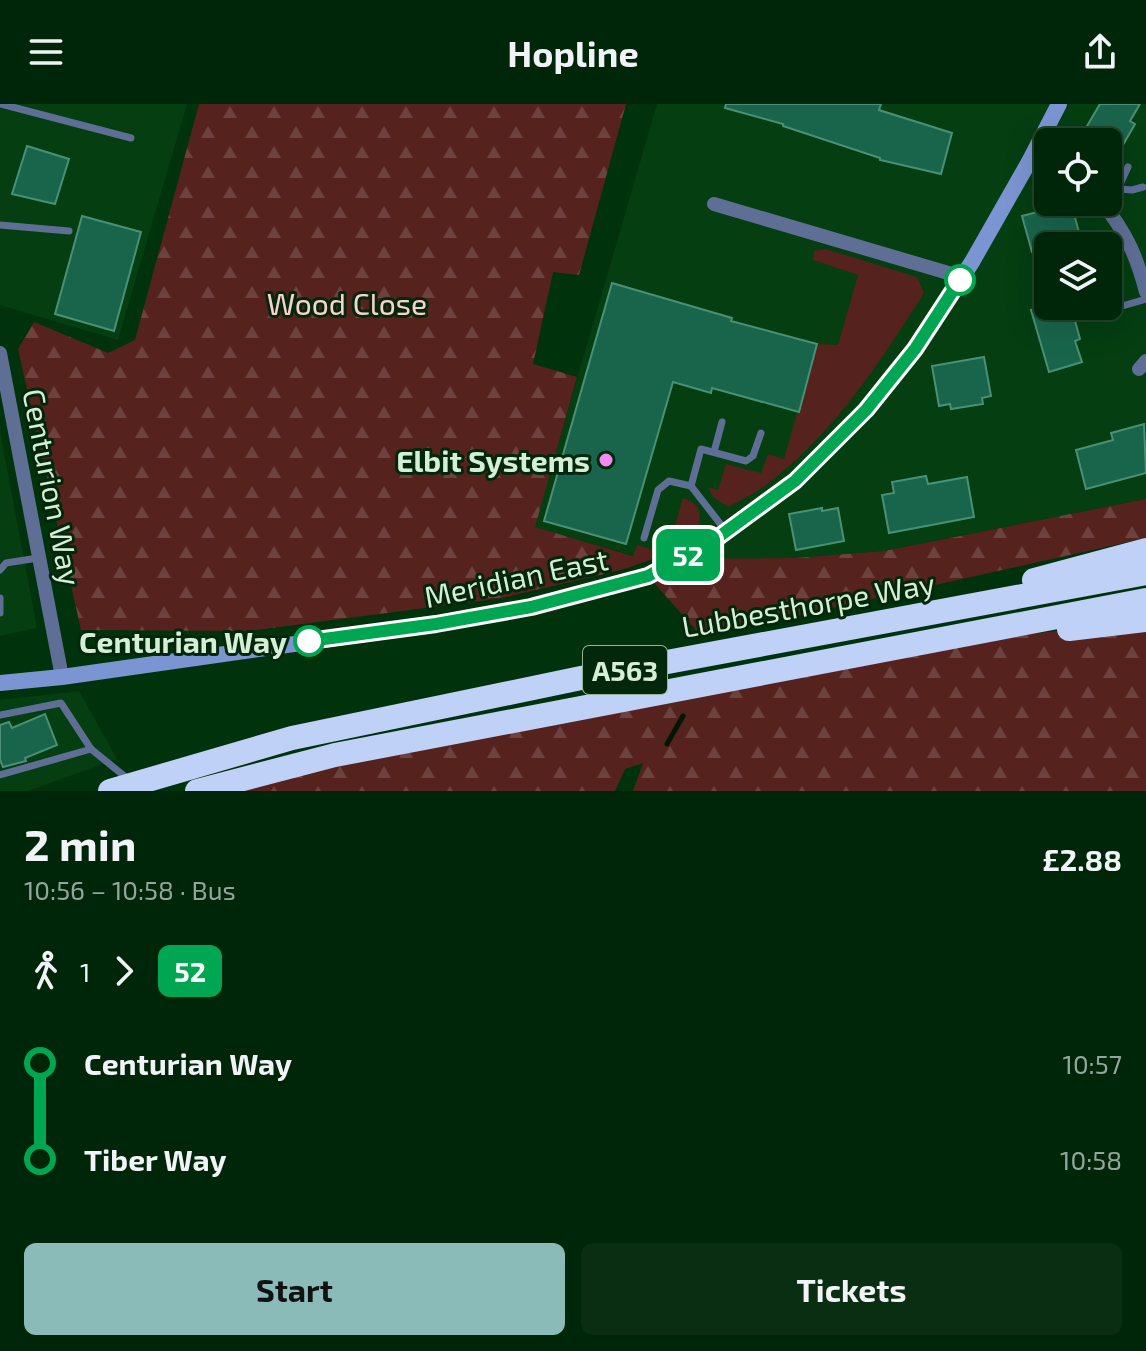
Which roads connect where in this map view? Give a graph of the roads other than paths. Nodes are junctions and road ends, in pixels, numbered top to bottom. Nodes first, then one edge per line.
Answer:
1 (1, 104) edge
2 (1059, 104) edge
3 (131, 138) dead end
4 (1030, 160) junction
5 (1034, 162) edge
6 (1128, 167) dead end
7 (1122, 182) edge
8 (1143, 187) dead end
9 (1122, 189) edge
10 (714, 204) dead end
11 (1112, 216) edge
12 (0, 225) edge
13 (69, 231) dead end
14 (1130, 242) junction
15 (1122, 245) edge
16 (1144, 275) edge
17 (962, 277) junction
18 (1146, 292) edge
19 (1146, 299) edge
20 (1122, 306) edge
21 (0, 353) edge
22 (722, 422) dead end
23 (761, 433) dead end
24 (714, 452) junction
25 (691, 486) junction
26 (726, 532) junction
27 (644, 538) dead end
28 (1146, 550) edge
29 (40, 558) junction
30 (0, 570) edge
31 (1146, 573) edge
32 (0, 598) edge
33 (1146, 600) edge
34 (0, 613) edge
35 (1146, 620) edge
36 (842, 631) junction
37 (854, 655) junction
38 (62, 677) junction
39 (0, 683) edge
40 (0, 715) edge
41 (91, 749) junction
42 (0, 775) edge
43 (133, 784) junction
44 (110, 791) edge
45 (197, 791) edge

1 - 3 lane
2 - 4 street, Meridian East
4 - 5 street
4 - 17 street, Meridian East
6 - 7 lane
8 - 9 lane
10 - 17 street
11 - 14 street
12 - 13 lane
14 - 15 lane
14 - 16 street
16 - 18 street
17 - 26 street, Meridian East
19 - 20 lane
21 - 29 street, Centurion Way
22 - 24 lane
23 - 24 lane
24 - 25 lane
25 - 26 lane
25 - 27 lane
26 - 38 street, Meridian East
28 - 36 highway
29 - 30 lane
29 - 38 street, Centurion Way
31 - 36 highway, Lubbesthorpe Way / A563
32 - 34 lane
33 - 37 highway, Lubbesthorpe Way / A563
35 - 37 highway
36 - 43 highway, Lubbesthorpe Way / A563
37 - 45 highway, Lubbesthorpe Way / A563
38 - 39 street, Meridian East
40 - 41 lane
41 - 42 lane
41 - 43 lane
43 - 44 highway, Lubbesthorpe Way / A563

